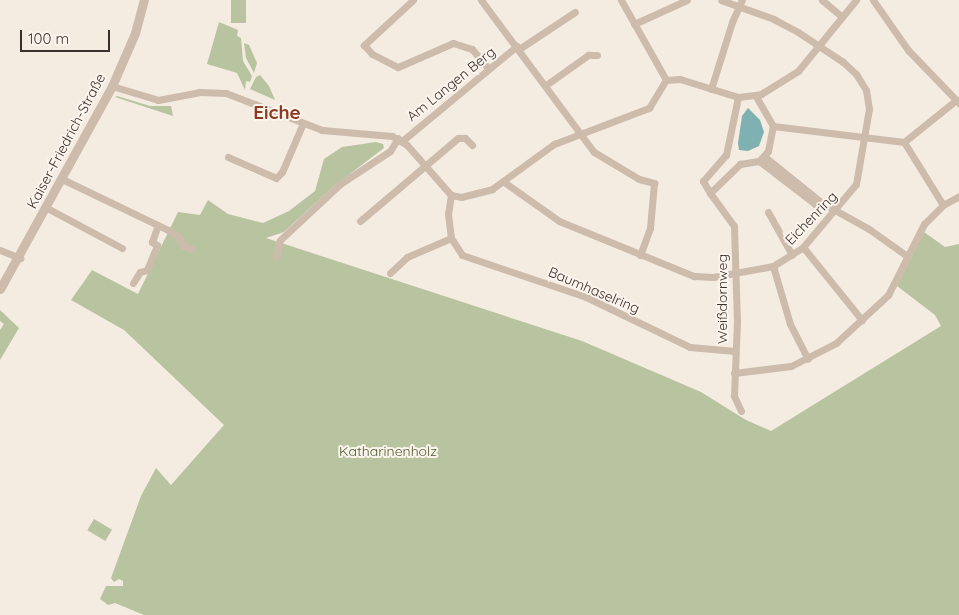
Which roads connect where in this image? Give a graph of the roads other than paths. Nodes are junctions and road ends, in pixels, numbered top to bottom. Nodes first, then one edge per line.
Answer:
1 (144, 0) edge
2 (413, 0) edge
3 (481, 0) edge
4 (621, 0) edge
5 (685, 0) edge
6 (721, 0) edge
7 (822, 0) edge
8 (856, 0) edge
9 (873, 0) edge
10 (741, 3) edge
11 (575, 12) dead end
12 (841, 16) junction
13 (634, 24) junction
14 (819, 47) junction
15 (518, 48) junction
16 (597, 55) dead end
17 (489, 69) junction
18 (666, 80) junction
19 (546, 85) junction
20 (112, 86) junction
21 (711, 88) junction
22 (738, 96) junction
23 (756, 96) junction
24 (957, 102) edge
25 (303, 123) junction
26 (773, 126) junction
27 (580, 132) junction
28 (865, 136) junction
29 (400, 139) junction
30 (904, 142) junction
31 (472, 145) dead end
32 (228, 156) dead end
33 (762, 159) junction
34 (424, 166) junction
35 (62, 179) junction
36 (504, 182) junction
37 (710, 193) junction
38 (451, 195) junction
39 (959, 196) edge
40 (943, 205) junction
41 (47, 208) junction
42 (836, 211) junction
43 (768, 212) dead end
44 (360, 221) dead end
45 (158, 225) junction
46 (451, 238) junction
47 (803, 247) junction
48 (122, 248) dead end
49 (0, 250) edge
50 (192, 250) dead end
51 (640, 255) junction
52 (792, 256) junction
53 (907, 256) junction
54 (276, 257) dead end
55 (20, 258) junction
56 (773, 266) junction
57 (390, 273) dead end
58 (735, 273) junction
59 (134, 283) dead end
60 (0, 289) edge
61 (862, 320) junction
62 (735, 352) junction
63 (808, 359) junction
64 (734, 373) junction
65 (741, 411) dead end

1 - 20 street, Kaiser-Friedrich-Straße
2 - 17 street
3 - 15 street
4 - 13 street
5 - 13 street
6 - 10 street, Eichenring
7 - 12 street
8 - 12 street
9 - 24 street
10 - 14 street, Eichenring
10 - 21 street
11 - 15 street, Am Langen Berg
12 - 14 street
13 - 18 street
14 - 23 street
14 - 28 street, Eichenring
15 - 17 street, Am Langen Berg
15 - 19 street
16 - 19 street
17 - 29 street, Am Langen Berg
18 - 21 street
18 - 27 street
19 - 27 street
20 - 25 street
20 - 35 street, Kaiser-Friedrich-Straße
21 - 22 street
22 - 23 street
22 - 37 street
23 - 26 street
24 - 30 street
25 - 29 street
25 - 32 street
26 - 28 street
26 - 33 street
27 - 36 street
27 - 51 street
28 - 30 street
28 - 42 street, Eichenring
29 - 34 street
29 - 54 street, Am Langen Berg
30 - 40 street
31 - 34 street
33 - 37 street
33 - 42 street
34 - 38 street
34 - 44 street
35 - 41 street, Kaiser-Friedrich-Straße
35 - 45 street
36 - 38 street
36 - 51 street, Eichenring
37 - 58 street, Weißdornweg
38 - 46 street
39 - 40 street
40 - 53 street
41 - 48 street
41 - 55 street, Kaiser-Friedrich-Straße
42 - 47 street, Eichenring
42 - 53 street
43 - 52 street
45 - 50 street
45 - 59 street
46 - 57 street
46 - 62 street, Baumhaselring
47 - 52 street, Eichenring
47 - 61 street
49 - 55 street
51 - 58 street, Eichenring
52 - 56 street, Eichenring
53 - 61 street
55 - 60 street, Kaiser-Friedrich-Straße
56 - 58 street, Eichenring
56 - 63 street
58 - 62 street, Weißdornweg
61 - 63 street
62 - 64 street, Weißdornweg
63 - 64 street
64 - 65 street, Weißdornweg

